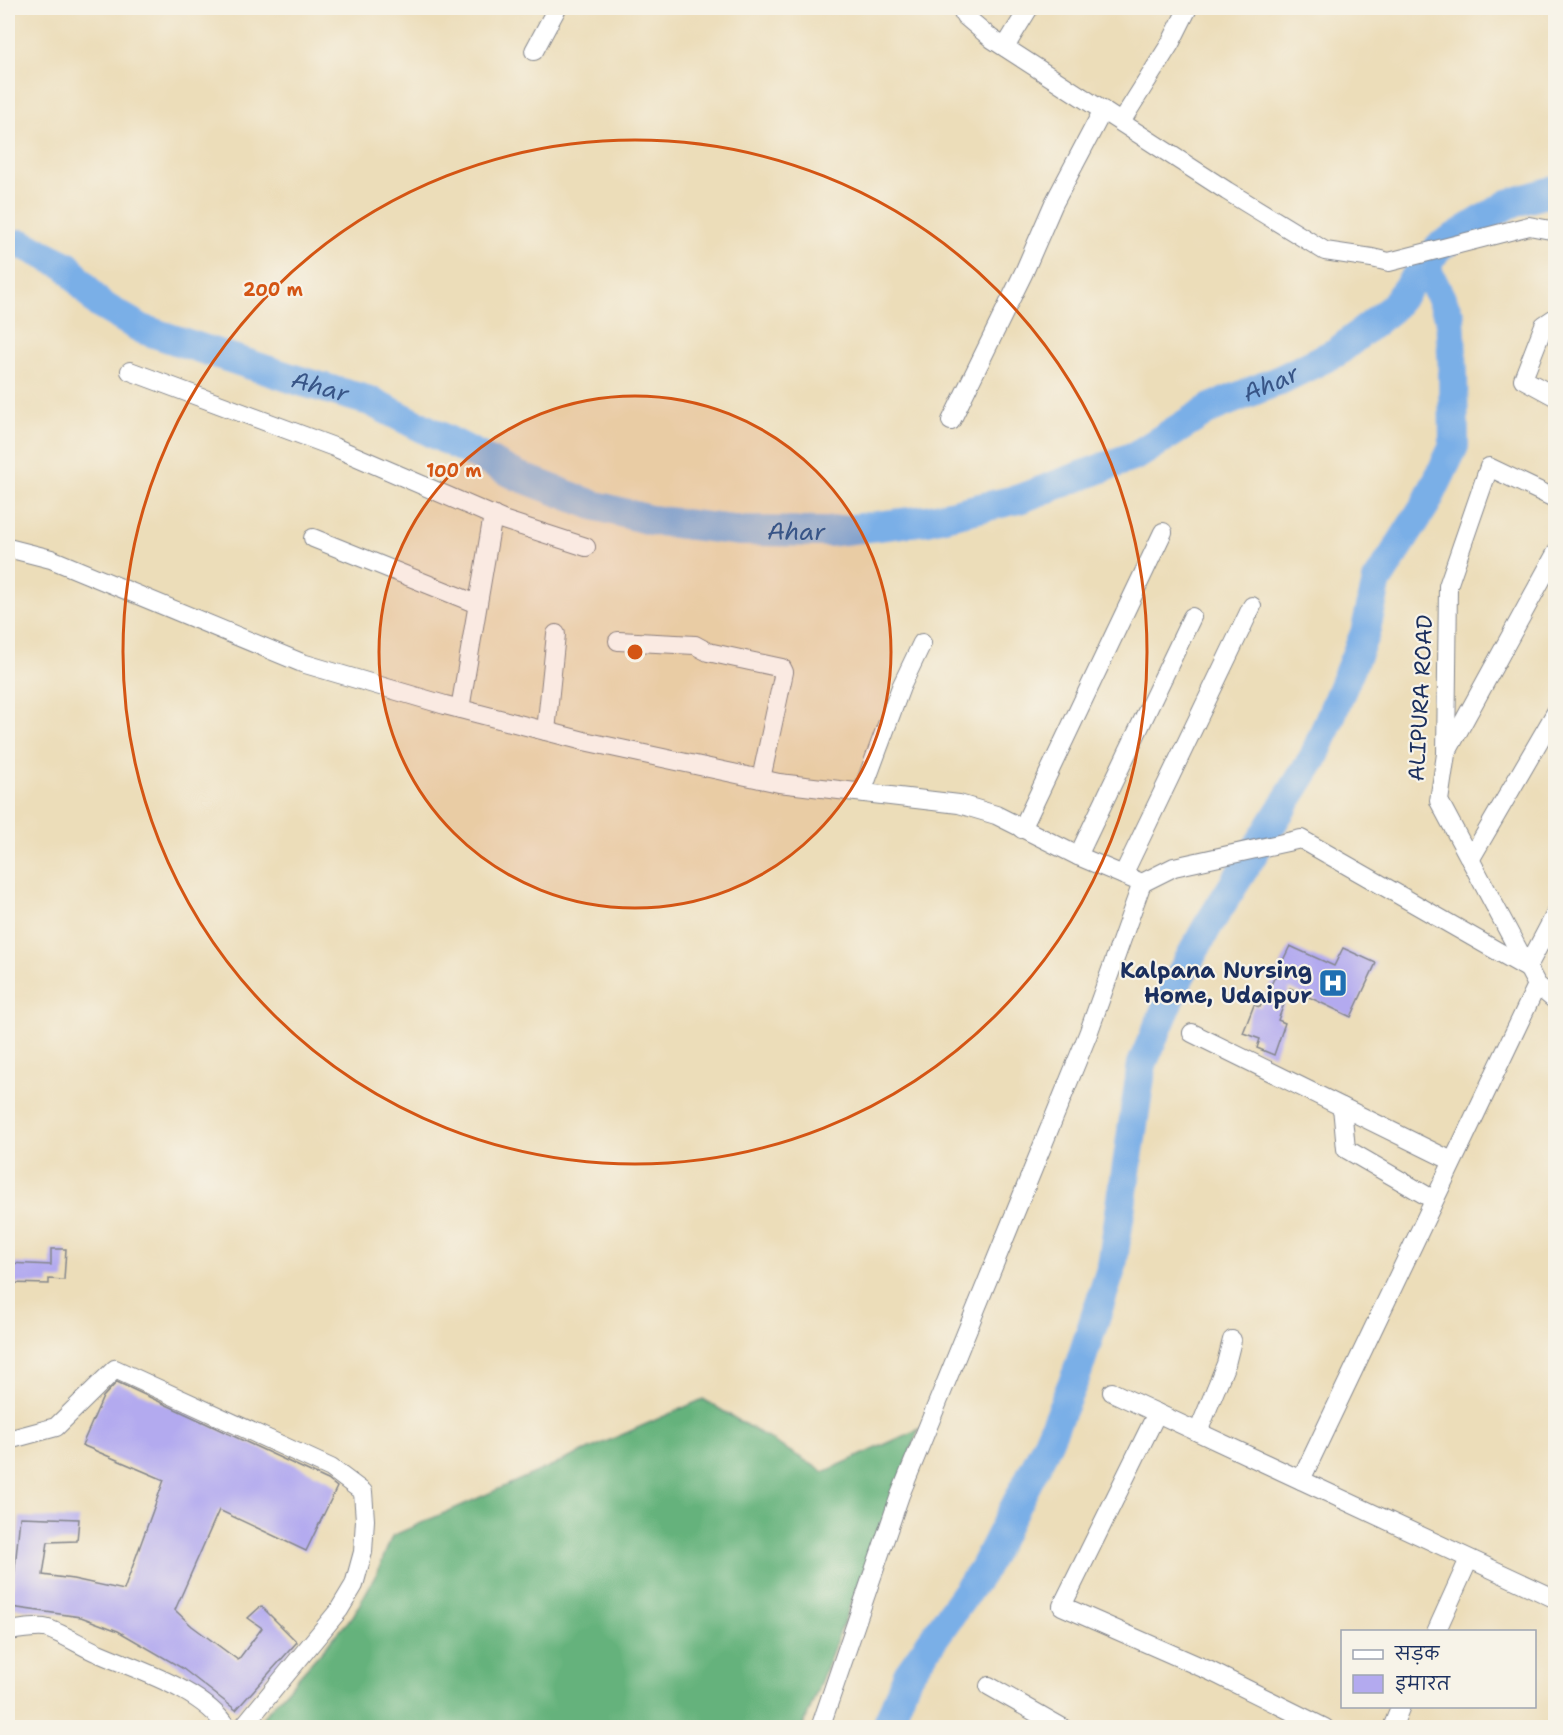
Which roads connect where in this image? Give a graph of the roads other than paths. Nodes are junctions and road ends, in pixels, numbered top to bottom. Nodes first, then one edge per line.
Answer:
1 (557, 8) edge
2 (961, 8) edge
3 (1029, 8) edge
4 (1188, 8) edge
5 (1005, 47) junction
6 (534, 51) dead end
7 (1103, 110) junction
8 (1121, 122) junction
9 (1556, 231) edge
10 (1556, 318) edge
11 (130, 371) dead end
12 (1556, 397) edge
13 (951, 421) dead end
14 (1556, 499) edge
15 (493, 515) junction
16 (1163, 532) dead end
17 (313, 538) dead end
18 (586, 547) dead end
19 (8, 548) edge
20 (1556, 553) edge
21 (477, 604) junction
22 (1252, 606) dead end
23 (1192, 617) dead end
24 (556, 634) dead end
25 (618, 641) dead end
26 (922, 643) dead end
27 (460, 709) junction
28 (1556, 712) edge
29 (546, 731) junction
30 (1446, 754) junction
31 (761, 779) junction
32 (862, 792) junction
33 (1022, 829) junction
34 (1078, 856) junction
35 (1470, 860) junction
36 (1123, 875) junction
37 (1142, 883) junction
38 (1556, 913) edge
39 (1527, 968) junction
40 (1537, 985) junction
41 (1556, 1001) edge
42 (1192, 1033) dead end
43 (1342, 1107) junction
44 (1452, 1161) junction
45 (1434, 1200) junction
46 (1232, 1340) dead end
47 (1112, 1392) dead end
48 (1157, 1413) junction
49 (1198, 1432) junction
50 (8, 1440) edge
51 (1301, 1480) junction
52 (1469, 1559) junction
53 (1556, 1599) edge
54 (1437, 1630) edge
55 (8, 1631) edge
56 (989, 1686) dead end
57 (1401, 1708) edge
58 (227, 1728) edge
59 (242, 1728) edge
60 (820, 1728) edge
61 (1063, 1728) edge
62 (1325, 1728) edge
63 (1392, 1728) edge

1 - 6 street
2 - 5 street
3 - 5 street
4 - 8 street
5 - 7 street
7 - 8 street
7 - 13 street
8 - 9 street
10 - 12 street
11 - 15 street
14 - 30 street, ALIPURA ROAD
15 - 18 street
15 - 21 street
16 - 33 street
17 - 21 street
19 - 27 street
20 - 30 street
21 - 27 street
22 - 36 street
23 - 34 street
24 - 29 street
25 - 31 street
26 - 32 street
27 - 29 street
28 - 35 street
29 - 31 street
30 - 35 street, ALIPURA ROAD
31 - 32 street
32 - 33 street
33 - 34 street
34 - 36 street
35 - 39 street, ALIPURA ROAD
36 - 37 street
37 - 39 street
37 - 60 street
38 - 39 street
39 - 40 street, ALIPURA ROAD
40 - 41 street, ALIPURA ROAD
40 - 44 street
42 - 43 street
43 - 44 street
43 - 45 street
44 - 45 street
45 - 51 street
46 - 49 street
47 - 48 street
48 - 49 street
48 - 62 street
49 - 51 street
50 - 59 street
51 - 52 street
52 - 53 street
52 - 54 street
55 - 58 street
56 - 61 street
57 - 63 street

